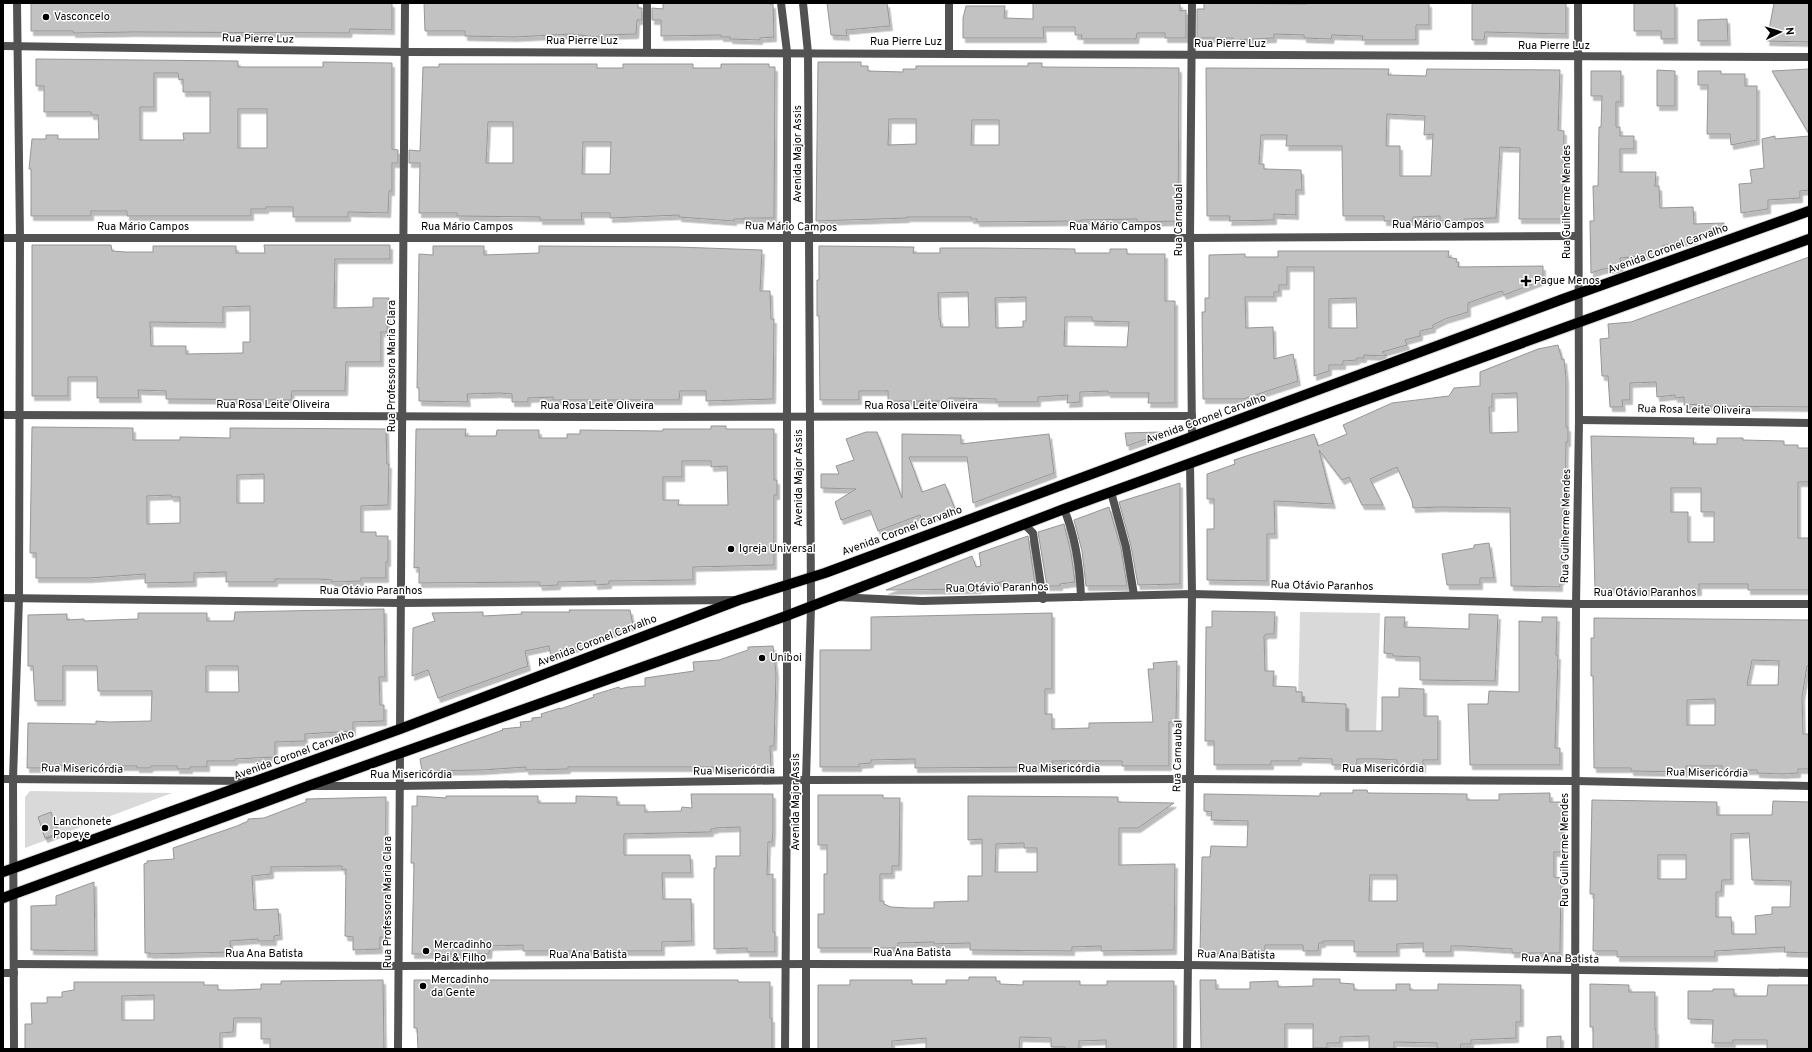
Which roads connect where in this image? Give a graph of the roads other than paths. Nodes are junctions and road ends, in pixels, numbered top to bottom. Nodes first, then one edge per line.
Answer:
1 (17, 3) edge
2 (405, 3) edge
3 (647, 3) edge
4 (781, 3) edge
5 (803, 3) edge
6 (949, 3) edge
7 (1192, 3) edge
8 (1578, 3) edge
9 (3, 46) edge
10 (16, 46) junction
11 (406, 52) junction
12 (647, 52) junction
13 (786, 52) junction
14 (808, 53) junction
15 (949, 53) junction
16 (1191, 55) junction
17 (1578, 57) junction
18 (1809, 58) edge
19 (1809, 211) edge
20 (1578, 236) junction
21 (787, 237) junction
22 (3, 238) edge
23 (20, 238) junction
24 (404, 238) junction
25 (809, 238) junction
26 (1190, 238) junction
27 (1809, 239) edge
28 (1578, 294) junction
29 (1579, 322) junction
30 (3, 415) edge
31 (19, 416) junction
32 (1192, 416) junction
33 (403, 417) junction
34 (786, 417) junction
35 (809, 417) junction
36 (1578, 420) junction
37 (1809, 423) edge
38 (1192, 437) junction
39 (1190, 463) junction
40 (1111, 492) junction
41 (1064, 509) junction
42 (1024, 524) junction
43 (810, 578) junction
44 (786, 585) junction
45 (1192, 594) junction
46 (1134, 595) junction
47 (834, 597) junction
48 (1081, 597) junction
49 (3, 598) edge
50 (20, 598) junction
51 (1043, 598) junction
52 (739, 600) junction
53 (401, 602) junction
54 (1576, 604) junction
55 (1809, 604) edge
56 (811, 606) junction
57 (786, 616) junction
58 (400, 729) junction
59 (400, 754) junction
60 (3, 779) edge
61 (13, 779) junction
62 (1189, 779) junction
63 (806, 780) junction
64 (256, 781) junction
65 (787, 781) junction
66 (1576, 781) junction
67 (308, 786) junction
68 (399, 786) junction
69 (1809, 786) edge
70 (8, 870) edge
71 (8, 896) edge
72 (15, 964) junction
73 (806, 964) junction
74 (786, 965) junction
75 (400, 966) junction
76 (1187, 966) junction
77 (1576, 970) junction
78 (3, 973) edge
79 (14, 973) junction
80 (1809, 973) edge
81 (14, 1049) edge
82 (398, 1049) edge
83 (785, 1049) edge
84 (806, 1049) edge
85 (1187, 1049) edge
86 (1575, 1049) edge

1 - 10 street
2 - 11 street, Rua Professora Maria Clara
3 - 12 street
4 - 13 street, Avenida Major Assis
5 - 14 street, Avenida Major Assis
6 - 15 street
7 - 16 street, Rua Carnaubal
8 - 17 street, Rua Guilherme Mendes
9 - 10 street, Rua Pierre Luz
10 - 11 street, Rua Pierre Luz
10 - 23 street
11 - 12 street, Rua Pierre Luz
11 - 24 street, Rua Professora Maria Clara
12 - 13 street, Rua Pierre Luz
13 - 14 street, Rua Pierre Luz
13 - 21 street, Avenida Major Assis
14 - 15 street, Rua Pierre Luz
14 - 25 street, Avenida Major Assis
15 - 16 street, Rua Pierre Luz
16 - 17 street, Rua Pierre Luz
16 - 26 street, Rua Carnaubal
17 - 18 street, Rua Pierre Luz
17 - 20 street, Rua Guilherme Mendes
19 - 28 main road, Avenida Coronel Carvalho
20 - 26 street, Rua Mário Campos
20 - 28 street, Rua Guilherme Mendes
21 - 24 street, Rua Mário Campos
21 - 25 street, Rua Mário Campos
21 - 34 street, Avenida Major Assis
22 - 23 street, Rua Mário Campos
23 - 24 street, Rua Mário Campos
23 - 31 street
24 - 33 street, Rua Professora Maria Clara
25 - 26 street, Rua Mário Campos
25 - 35 street, Avenida Major Assis
26 - 32 street, Rua Carnaubal
27 - 29 main road
28 - 29 street, Rua Guilherme Mendes
28 - 38 main road, Avenida Coronel Carvalho
29 - 36 street, Rua Guilherme Mendes
29 - 39 main road
30 - 31 street, Rua Rosa Leite Oliveira
31 - 33 street, Rua Rosa Leite Oliveira
31 - 50 street
32 - 35 street, Rua Rosa Leite Oliveira
32 - 38 street, Rua Carnaubal
33 - 34 street, Rua Rosa Leite Oliveira
33 - 53 street, Rua Professora Maria Clara
34 - 35 street, Rua Rosa Leite Oliveira
34 - 44 street, Avenida Major Assis
35 - 43 street, Avenida Major Assis
36 - 37 street, Rua Rosa Leite Oliveira
36 - 54 street, Rua Guilherme Mendes
38 - 43 main road, Avenida Coronel Carvalho
39 - 40 main road
39 - 45 street, Rua Carnaubal
40 - 41 main road
40 - 46 street
41 - 42 main road
41 - 48 street
42 - 47 main road
42 - 51 street
43 - 44 main road, Avenida Coronel Carvalho
43 - 56 street, Avenida Major Assis
44 - 52 main road, Avenida Coronel Carvalho
44 - 57 street, Avenida Major Assis
45 - 46 street, Rua Otávio Paranhos
45 - 54 street, Rua Otávio Paranhos
45 - 62 street, Rua Carnaubal
46 - 48 street, Rua Otávio Paranhos
47 - 51 street, Rua Otávio Paranhos
47 - 56 main road
48 - 51 street, Rua Otávio Paranhos
49 - 50 street, Rua Otávio Paranhos
50 - 53 street, Rua Otávio Paranhos
50 - 61 street
52 - 53 street, Rua Otávio Paranhos
52 - 58 main road, Avenida Coronel Carvalho
53 - 58 street, Rua Professora Maria Clara
54 - 55 street, Rua Otávio Paranhos
54 - 66 street, Rua Guilherme Mendes
56 - 57 main road
56 - 63 street, Avenida Major Assis
57 - 59 main road
57 - 65 street, Avenida Major Assis
58 - 64 main road, Avenida Coronel Carvalho
59 - 67 main road
59 - 68 street, Rua Professora Maria Clara
60 - 61 street, Rua Misericórdia
61 - 64 street, Rua Misericórdia
61 - 70 street
62 - 63 street, Rua Misericórdia
62 - 66 street, Rua Misericórdia
62 - 76 street, Rua Carnaubal
63 - 65 street, Rua Misericórdia
63 - 73 street, Avenida Major Assis
64 - 70 main road, Avenida Coronel Carvalho
65 - 68 street, Rua Misericórdia
65 - 74 street, Avenida Major Assis
66 - 69 street, Rua Misericórdia
66 - 77 street, Rua Guilherme Mendes
67 - 68 street, Rua Misericórdia
67 - 71 main road
68 - 75 street, Rua Professora Maria Clara
70 - 71 street
71 - 72 street
72 - 75 street, Rua Ana Batista
72 - 79 street
73 - 74 street, Rua Ana Batista
73 - 76 street, Rua Ana Batista
73 - 84 street, Avenida Major Assis
74 - 75 street, Rua Ana Batista
74 - 83 street, Avenida Major Assis
75 - 82 street, Rua Professora Maria Clara
76 - 77 street, Rua Ana Batista
76 - 85 street, Rua Carnaubal
77 - 80 street, Rua Ana Batista
77 - 86 street, Rua Guilherme Mendes
78 - 79 street
79 - 81 street

